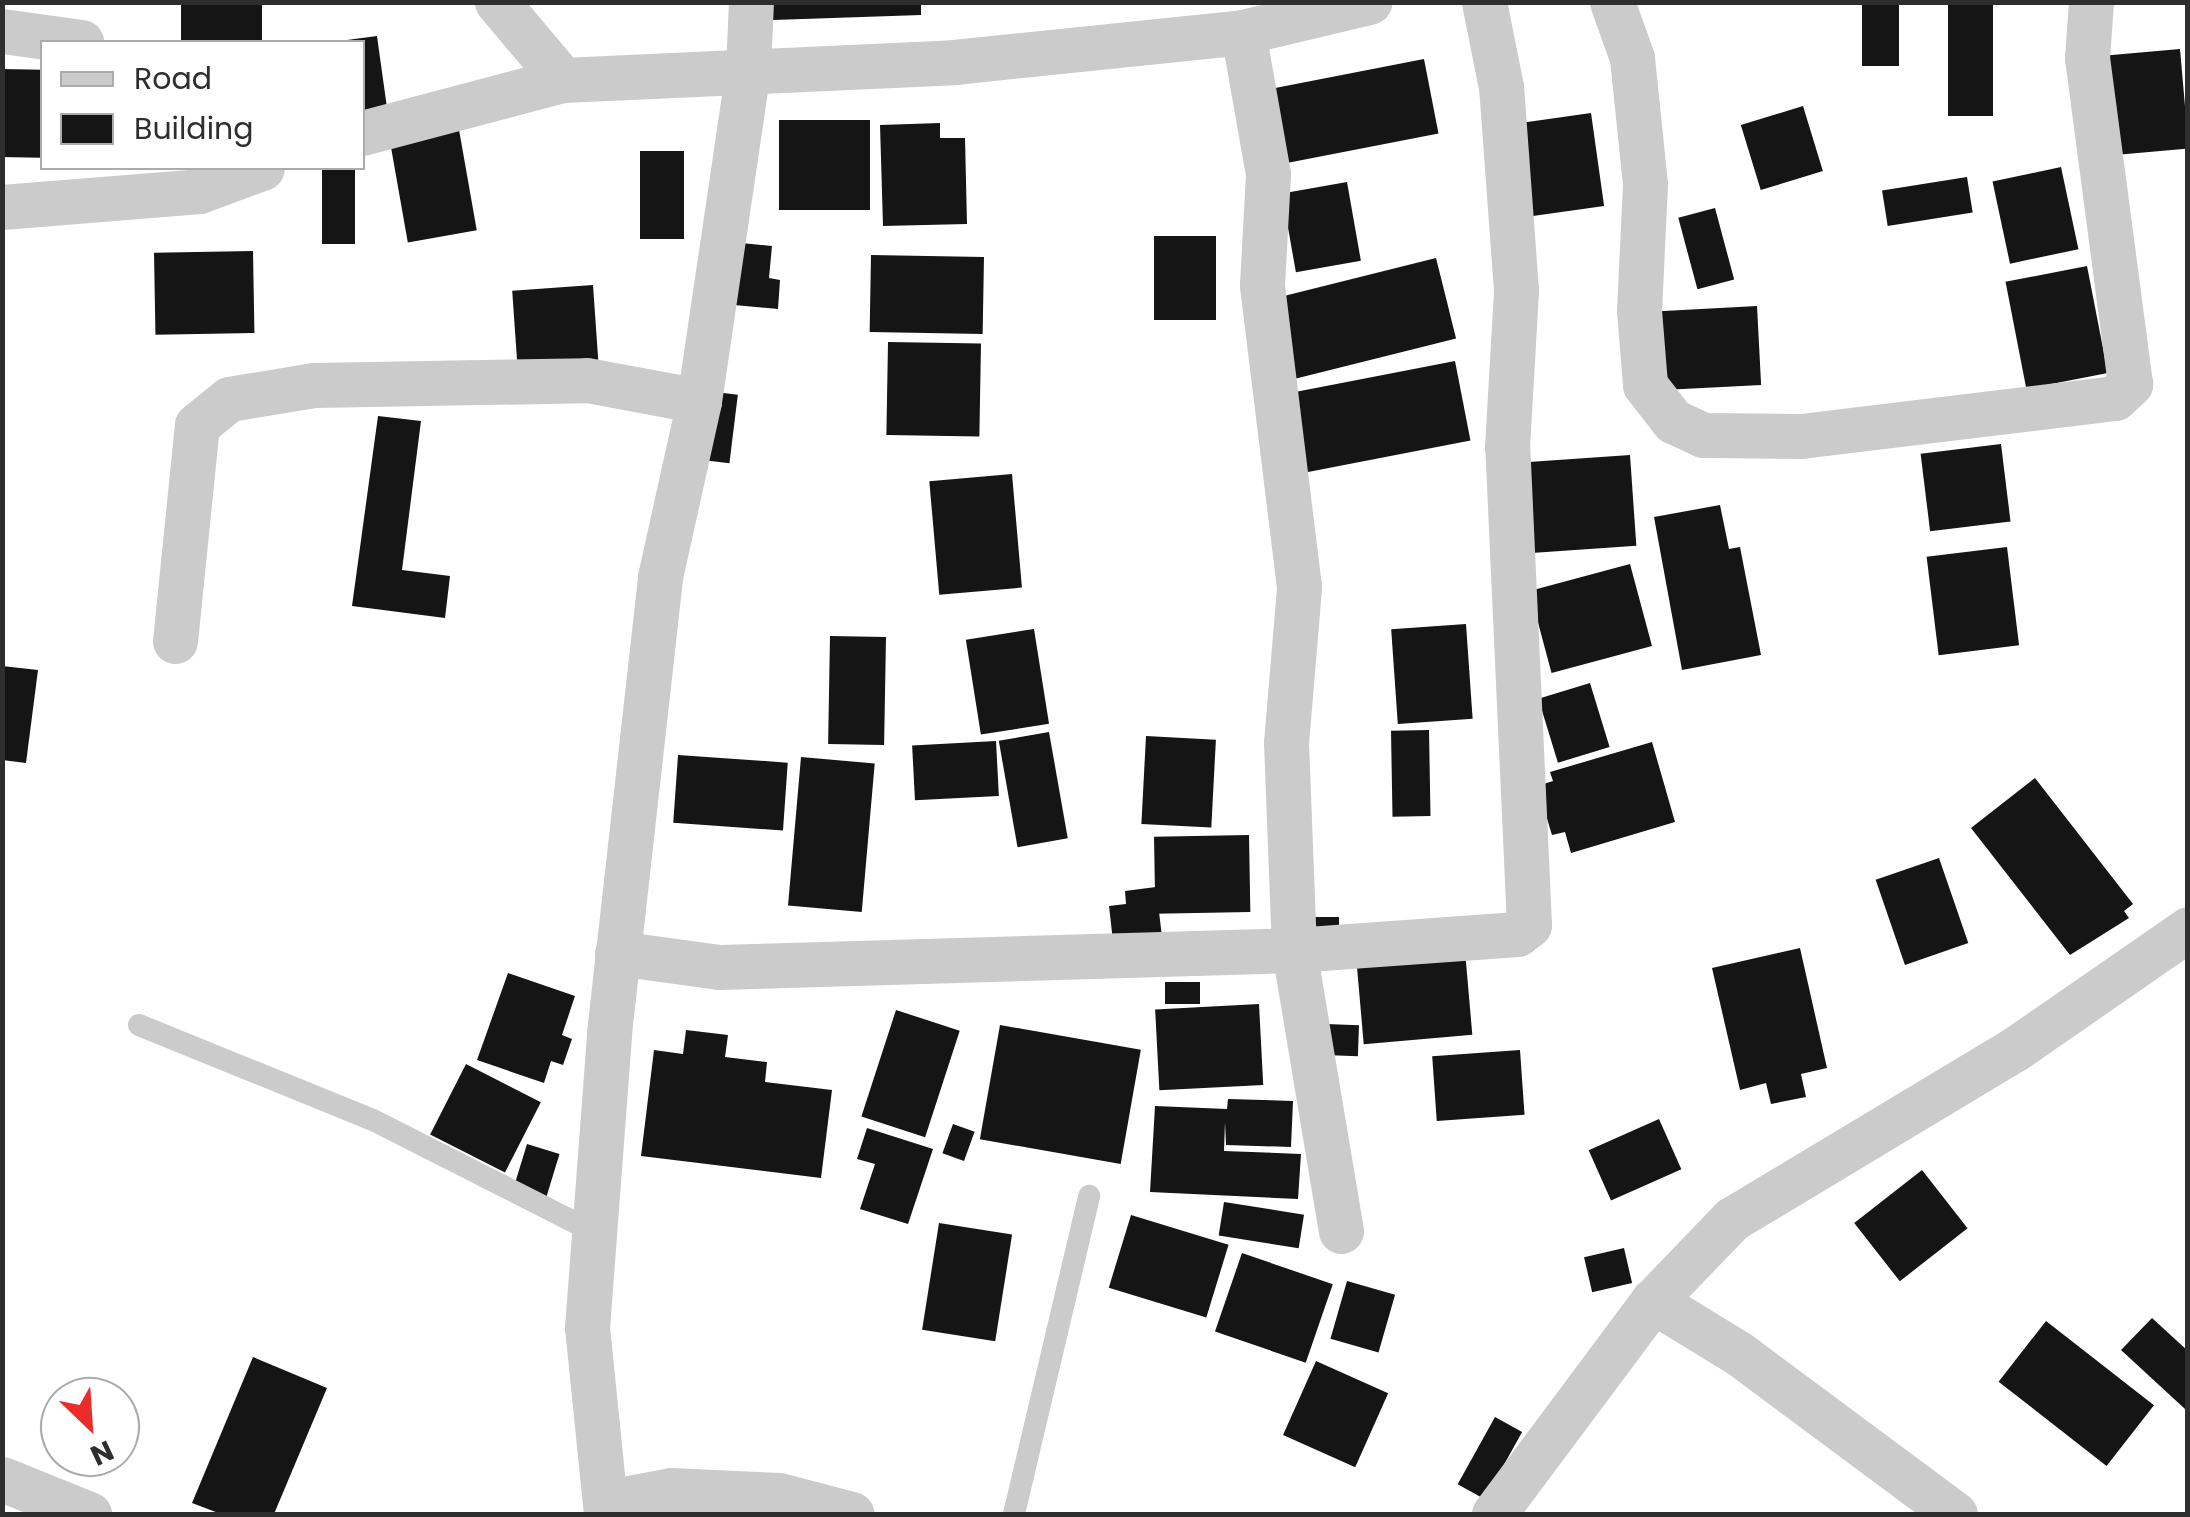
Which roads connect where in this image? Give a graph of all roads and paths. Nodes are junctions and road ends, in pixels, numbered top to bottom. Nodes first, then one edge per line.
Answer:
1 (497, 2) edge
2 (751, 2) edge
3 (1369, 2) edge
4 (1484, 2) edge
5 (1612, 2) edge
6 (2091, 2) edge
7 (2, 31) edge
8 (1243, 32) junction
9 (67, 40) edge
10 (748, 70) junction
11 (562, 80) junction
12 (365, 131) edge
13 (250, 170) edge
14 (198, 179) edge
15 (2, 207) edge
16 (698, 401) junction
17 (175, 641) dead end
18 (2188, 928) edge
19 (1294, 950) junction
20 (617, 953) junction
21 (139, 1025) dead end
22 (1088, 1196) dead end
23 (1341, 1231) dead end
24 (596, 1233) junction
25 (1653, 1301) junction
26 (2, 1479) edge
27 (606, 1508) edge
28 (88, 1514) edge
29 (852, 1514) edge
30 (1014, 1514) edge
31 (1494, 1514) edge
32 (1955, 1514) edge

1 - 11 street
2 - 10 street
3 - 8 street
4 - 19 street
5 - 6 street
7 - 9 street
8 - 10 street
8 - 19 street
10 - 11 street
10 - 16 street
11 - 12 street
13 - 14 street
14 - 15 street
16 - 17 street
16 - 20 street
18 - 25 street
19 - 20 street
19 - 23 street
20 - 24 street
21 - 24 lane
22 - 30 lane
24 - 27 street
25 - 31 street
25 - 32 street
26 - 28 street
27 - 29 street

